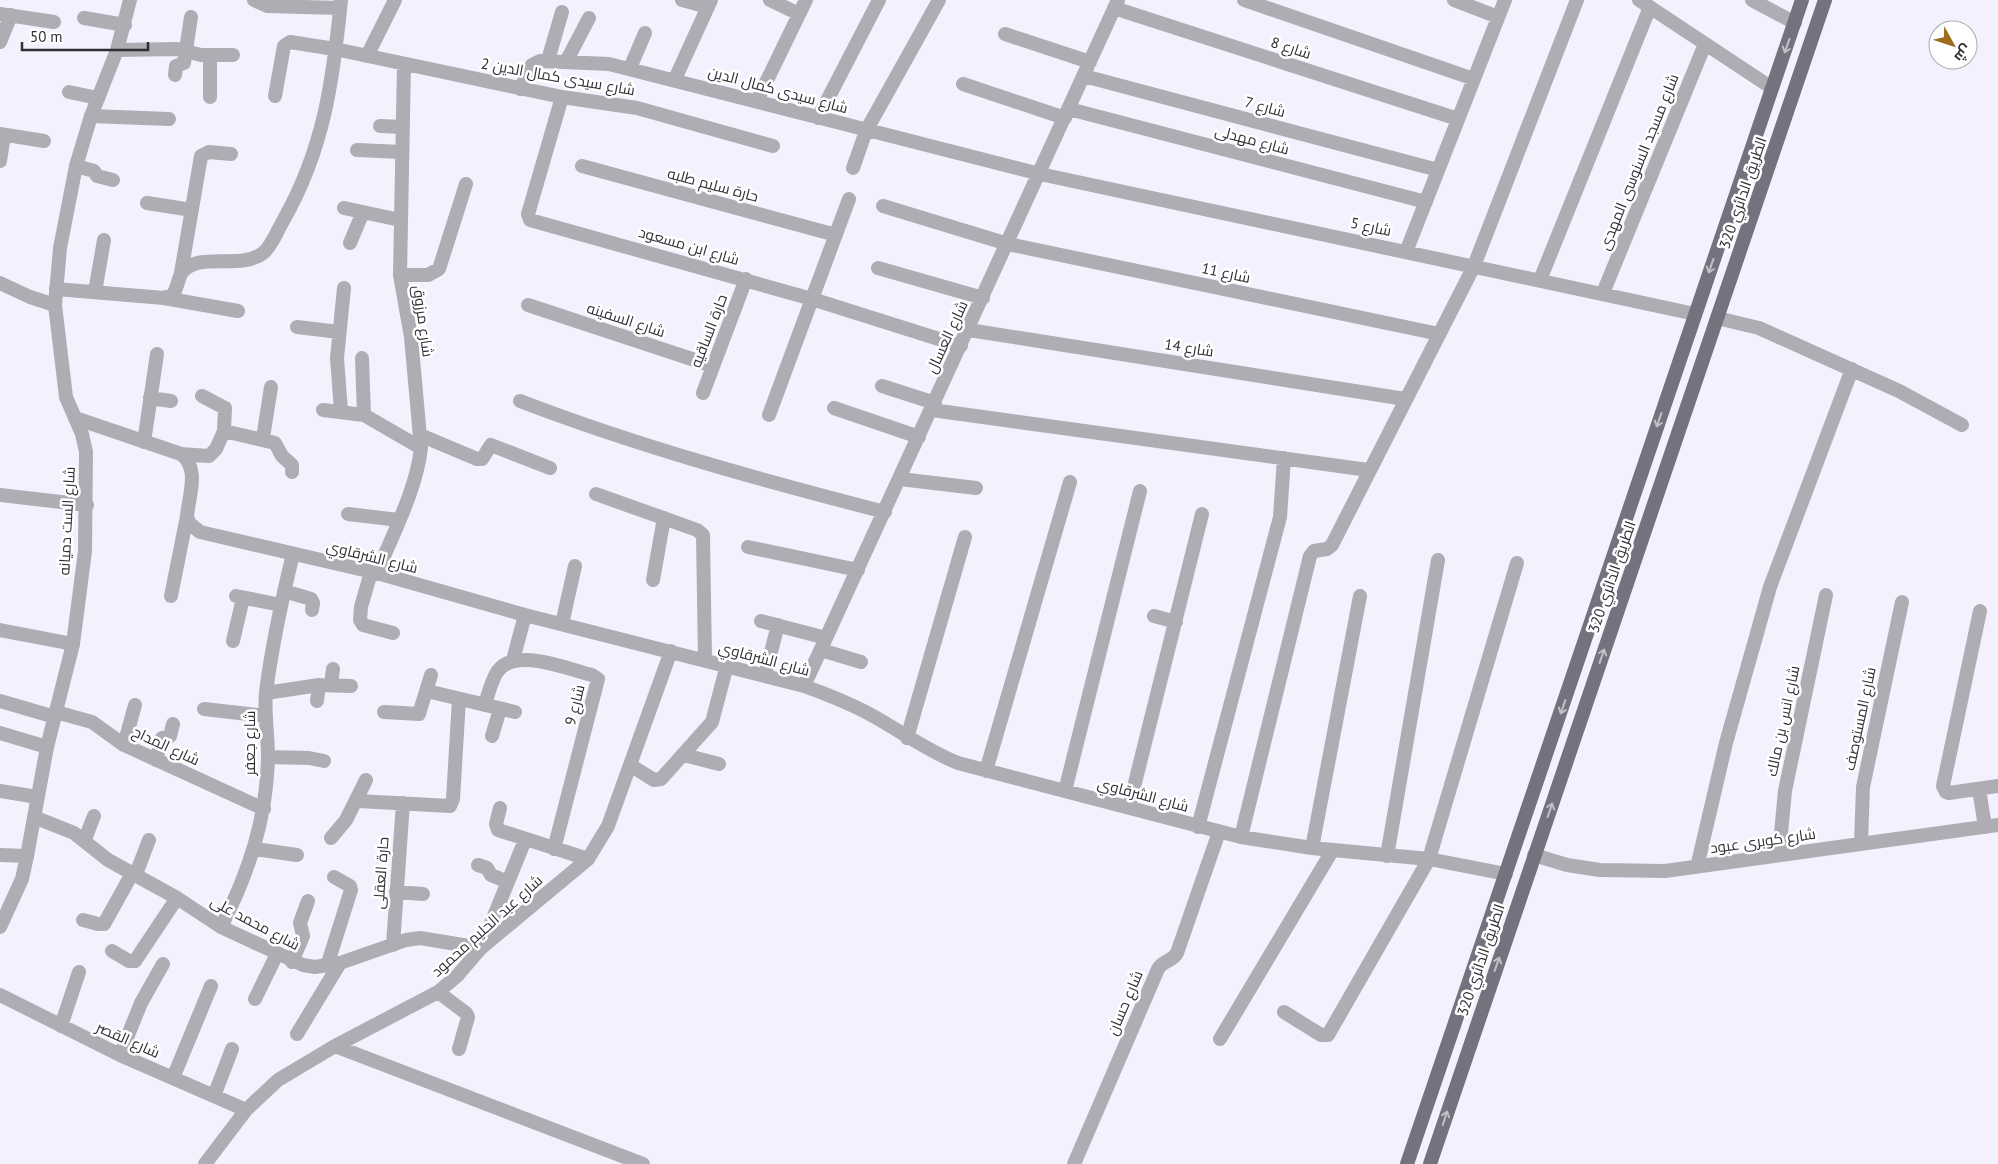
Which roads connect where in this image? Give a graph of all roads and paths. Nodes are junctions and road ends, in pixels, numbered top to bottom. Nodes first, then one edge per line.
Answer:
1 (130, 0) edge
2 (254, 0) edge
3 (395, 0) edge
4 (682, 0) edge
5 (770, 0) edge
6 (806, 0) edge
7 (880, 0) edge
8 (939, 0) edge
9 (1244, 0) edge
10 (1454, 0) edge
11 (1505, 0) edge
12 (1577, 0) edge
13 (1752, 0) edge
14 (1802, 0) edge
15 (1825, 0) edge
16 (340, 4) edge
17 (710, 4) edge
18 (1116, 4) edge
19 (1644, 4) edge
20 (562, 12) dead end
21 (799, 14) junction
22 (6, 15) edge
23 (191, 17) dead end
24 (1498, 17) junction
25 (84, 18) dead end
26 (589, 18) dead end
27 (54, 22) dead end
28 (1794, 22) junction
29 (125, 25) junction
30 (645, 33) dead end
31 (1005, 34) dead end
32 (0, 42) edge
33 (1705, 44) junction
34 (335, 49) junction
35 (117, 50) junction
36 (185, 50) junction
37 (233, 54) dead end
38 (210, 56) junction
39 (367, 56) junction
40 (548, 60) junction
41 (567, 60) junction
42 (1090, 62) junction
43 (404, 64) junction
44 (630, 68) junction
45 (175, 75) dead end
46 (1084, 76) junction
47 (675, 79) junction
48 (1474, 79) junction
49 (964, 84) dead end
50 (520, 88) junction
51 (1772, 88) junction
52 (69, 92) dead end
53 (276, 96) dead end
54 (210, 97) dead end
55 (562, 97) junction
56 (98, 98) junction
57 (757, 101) junction
58 (1067, 113) junction
59 (91, 116) junction
60 (818, 118) junction
61 (169, 119) dead end
62 (1458, 119) junction
63 (380, 126) dead end
64 (402, 128) junction
65 (866, 131) junction
66 (2, 135) edge
67 (44, 141) dead end
68 (773, 146) dead end
69 (357, 150) dead end
70 (402, 152) junction
71 (231, 154) dead end
72 (0, 160) edge
73 (76, 166) junction
74 (582, 166) dead end
75 (853, 168) dead end
76 (1438, 170) junction
77 (1040, 174) junction
78 (112, 180) dead end
79 (466, 184) dead end
80 (849, 199) dead end
81 (1426, 202) junction
82 (147, 203) dead end
83 (883, 206) dead end
84 (344, 208) dead end
85 (192, 210) junction
86 (363, 212) junction
87 (400, 220) junction
88 (836, 235) junction
89 (104, 240) dead end
90 (350, 244) dead end
91 (1008, 244) junction
92 (1406, 252) junction
93 (1474, 266) junction
94 (878, 268) dead end
95 (181, 273) junction
96 (400, 275) junction
97 (746, 279) junction
98 (1540, 280) junction
99 (0, 283) edge
100 (344, 288) dead end
101 (56, 289) junction
102 (95, 292) junction
103 (1603, 293) junction
104 (164, 298) junction
105 (812, 298) junction
106 (983, 298) junction
107 (55, 305) junction
108 (528, 305) dead end
109 (238, 311) dead end
110 (1695, 314) junction
111 (1718, 318) junction
112 (297, 327) dead end
113 (969, 330) junction
114 (339, 332) junction
115 (1439, 334) junction
116 (961, 346) junction
117 (157, 354) dead end
118 (362, 358) dead end
119 (713, 366) junction
120 (1852, 369) junction
121 (882, 386) dead end
122 (271, 387) dead end
123 (703, 393) dead end
124 (202, 396) dead end
125 (150, 398) junction
126 (1405, 399) junction
127 (171, 401) dead end
128 (520, 401) dead end
129 (933, 407) junction
130 (834, 408) dead end
131 (323, 410) dead end
132 (341, 411) junction
133 (364, 415) junction
134 (769, 416) dead end
135 (75, 418) junction
136 (1962, 425) dead end
137 (224, 431) junction
138 (919, 437) junction
139 (263, 438) junction
140 (144, 442) junction
141 (420, 442) junction
142 (181, 454) junction
143 (1284, 458) junction
144 (550, 468) dead end
145 (1368, 470) junction
146 (292, 472) dead end
147 (900, 479) junction
148 (1070, 482) dead end
149 (976, 488) dead end
150 (1140, 491) dead end
151 (596, 494) dead end
152 (0, 495) edge
153 (87, 505) junction
154 (885, 512) junction
155 (348, 514) dead end
156 (1202, 514) dead end
157 (187, 516) junction
158 (664, 518) junction
159 (399, 520) junction
160 (965, 537) dead end
161 (748, 547) dead end
162 (293, 554) junction
163 (1438, 560) dead end
164 (1517, 563) dead end
165 (575, 566) dead end
166 (858, 570) junction
167 (374, 573) junction
168 (654, 580) dead end
169 (1826, 595) dead end
170 (171, 596) dead end
171 (1360, 596) dead end
172 (282, 598) junction
173 (1902, 602) dead end
174 (312, 610) dead end
175 (1980, 611) dead end
176 (525, 615) junction
177 (1154, 616) dead end
178 (761, 621) dead end
179 (1176, 622) junction
180 (562, 624) junction
181 (778, 625) junction
182 (0, 630) edge
183 (393, 633) dead end
184 (233, 641) dead end
185 (72, 644) junction
186 (824, 644) junction
187 (671, 651) junction
188 (705, 659) junction
189 (513, 660) junction
190 (861, 662) dead end
191 (727, 665) junction
192 (333, 669) dead end
193 (431, 675) dead end
194 (764, 675) junction
195 (325, 685) junction
196 (351, 686) dead end
197 (804, 686) junction
198 (426, 692) junction
199 (266, 693) junction
200 (459, 699) junction
201 (0, 701) edge
202 (317, 701) dead end
203 (135, 705) dead end
204 (485, 705) junction
205 (204, 709) dead end
206 (500, 709) junction
207 (384, 712) dead end
208 (515, 712) dead end
209 (55, 715) junction
210 (266, 716) junction
211 (173, 724) dead end
212 (0, 733) edge
213 (492, 736) dead end
214 (907, 738) junction
215 (124, 745) junction
216 (47, 747) junction
217 (684, 755) junction
218 (268, 757) junction
219 (156, 760) junction
220 (324, 761) dead end
221 (630, 764) junction
222 (719, 764) dead end
223 (986, 771) junction
224 (366, 780) dead end
225 (1998, 786) edge
226 (1979, 789) junction
227 (1064, 790) junction
228 (0, 791) edge
229 (37, 797) junction
230 (358, 800) junction
231 (402, 803) junction
232 (1129, 806) junction
233 (500, 808) dead end
234 (264, 809) junction
235 (94, 816) dead end
236 (34, 817) junction
237 (1991, 826) edge
238 (1198, 827) junction
239 (1219, 832) junction
240 (1241, 837) junction
241 (331, 838) dead end
242 (85, 839) junction
243 (149, 840) dead end
244 (525, 840) junction
245 (1861, 843) junction
246 (1312, 848) junction
247 (255, 849) junction
248 (554, 849) junction
249 (1332, 851) junction
250 (1779, 854) junction
251 (0, 855) edge
252 (297, 855) dead end
253 (1534, 855) junction
254 (28, 856) junction
255 (1387, 856) junction
256 (588, 859) junction
257 (1429, 860) junction
258 (478, 865) dead end
259 (1697, 867) junction
260 (134, 873) junction
261 (1506, 874) junction
262 (334, 877) dead end
263 (508, 882) junction
264 (396, 892) junction
265 (423, 894) dead end
266 (177, 898) junction
267 (308, 901) dead end
268 (83, 920) dead end
269 (0, 927) edge
270 (222, 927) junction
271 (393, 945) junction
272 (481, 948) junction
273 (112, 952) dead end
274 (277, 954) junction
275 (292, 962) junction
276 (163, 964) dead end
277 (334, 965) junction
278 (79, 972) dead end
279 (211, 986) dead end
280 (438, 992) junction
281 (0, 995) edge
282 (255, 999) dead end
283 (1284, 1012) dead end
284 (61, 1026) junction
285 (297, 1034) dead end
286 (1220, 1040) dead end
287 (335, 1046) junction
288 (232, 1049) dead end
289 (459, 1049) dead end
290 (120, 1055) junction
291 (1437, 1076) junction
292 (173, 1078) junction
293 (1457, 1083) junction
294 (214, 1096) junction
295 (246, 1110) junction
296 (205, 1164) edge
297 (643, 1164) edge
298 (1074, 1164) edge
299 (1408, 1164) edge
300 (1430, 1164) edge

1 - 29 street, شارع الست دميانه
2 - 16 street
3 - 39 street
4 - 17 street
5 - 21 street
6 - 21 street
7 - 60 street
8 - 65 street
9 - 48 street
10 - 24 street
11 - 24 street
12 - 93 street
13 - 28 street
14 - 28 main road, الطريق الدائري 320
15 - 111 main road, الطريق الدائري 320
16 - 34 street
17 - 47 street
18 - 42 street, شارع العسال
18 - 62 street, شارع 8
19 - 33 street
19 - 98 street
20 - 40 street
21 - 57 street
22 - 27 street
22 - 32 street
23 - 36 street
24 - 48 street
25 - 29 street
26 - 41 street
28 -> 51 main road, الطريق الدائري 320
29 - 35 street, شارع الست دميانه
30 - 44 street
31 - 42 street
33 - 51 street
33 - 103 street, شارع مسجد السنوسى المهدى
34 - 39 street, شارع سيدى كمال الدين 2
34 - 53 street, شارع سيدى كمال الدين 2
34 - 95 street
35 - 36 street
35 - 56 street, شارع الست دميانه
36 - 38 street
36 - 45 street
37 - 38 street
38 - 54 street
39 - 43 street, شارع سيدى كمال الدين 2
40 - 41 street, شارع سيدى كمال الدين
40 - 50 street
41 - 44 street, شارع سيدى كمال الدين
42 - 46 street, شارع العسال
43 - 50 street, شارع سيدى كمال الدين 2
43 - 64 street, شارع مرزوق
44 - 47 street, شارع سيدى كمال الدين
46 - 58 street, شارع العسال
46 - 76 street, شارع 7
47 - 57 street, شارع سيدى كمال الدين
48 - 62 street
49 - 58 street, شارع مهدلى
50 - 55 street, شارع سيدى كمال الدين 2
51 -> 110 main road, الطريق الدائري 320
52 - 56 street
55 - 68 street, شارع سيدى كمال الدين 2
55 - 97 street, شارع ابن مسعود
56 - 59 street, شارع الست دميانه
57 - 60 street, شارع سيدى كمال الدين
58 - 77 street, شارع العسال
58 - 81 street, شارع مهدلى
59 - 61 street
59 - 73 street, شارع الست دميانه
60 - 65 street, شارع سيدى كمال الدين
62 - 76 street
63 - 64 street
64 - 70 street, شارع مرزوق
65 - 75 street
65 - 77 street, شارع سيدى كمال الدين
66 - 67 street
66 - 72 street
69 - 70 street
70 - 87 street, شارع مرزوق
71 - 85 street
73 - 78 street
73 - 101 street, شارع الست دميانه
74 - 88 street, حارة سليم طلبه
76 - 81 street
77 - 91 street, شارع العسال
77 - 92 street, شارع 5
79 - 96 street
80 - 88 street
81 - 92 street
82 - 85 street
83 - 91 street, شارع 11
84 - 86 street
85 - 95 street
86 - 87 street
86 - 90 street
87 - 96 street, شارع مرزوق
88 - 105 street
89 - 102 street
91 - 106 street, شارع العسال
91 - 115 street, شارع 11
92 - 93 street, شارع 5
93 - 98 street, شارع 5
93 - 115 street
94 - 106 street
95 - 104 street
96 - 141 street, شارع مرزوق
97 - 105 street, شارع ابن مسعود
97 - 119 street, حارة الساقيه
98 - 103 street, شارع 5
99 - 107 street
100 - 114 street
101 - 102 street
101 - 107 street, شارع الست دميانه
102 - 104 street
103 - 110 street, شارع 5
104 - 109 street
105 - 116 street, شارع ابن مسعود
105 - 134 street
106 - 113 street, شارع العسال
107 - 135 street, شارع الست دميانه
108 - 119 street, شارع السفينه
110 -> 261 main road, الطريق الدائري 320
111 - 120 street
253 -> 111 main road, الطريق الدائري 320
112 - 114 street
113 - 116 street, شارع العسال
113 - 126 street, شارع 14
114 - 132 street
115 - 126 street
116 - 129 street, شارع العسال
117 - 125 street
118 - 133 street
119 - 123 street, حارة الساقيه
120 - 136 street
120 - 259 street
121 - 129 street
122 - 139 street
124 - 137 street
125 - 127 street
125 - 140 street
126 - 145 street
128 - 154 street
129 - 138 street, شارع العسال
129 - 143 street
130 - 138 street
131 - 132 street
132 - 133 street
133 - 141 street
135 - 140 street
135 - 153 street, شارع الست دميانه
137 - 139 street
137 - 142 street
138 - 147 street, شارع العسال
139 - 146 street
140 - 142 street
141 - 144 street
141 - 159 street, شارع مرزوق
142 - 157 street
143 - 145 street
143 - 238 street
145 - 240 street
147 - 149 street
147 - 154 street, شارع العسال
148 - 223 street
150 - 227 street
151 - 158 street
152 - 153 street
153 - 185 street, شارع الست دميانه
154 - 166 street, شارع العسال
155 - 159 street
156 - 179 street
157 - 162 street, شارع الشرقاوي
157 - 170 street
158 - 168 street
158 - 188 street
159 - 167 street, شارع مرزوق
160 - 214 street
161 - 166 street
162 - 167 street, شارع الشرقاوي
162 - 172 street, شارع جعفر
163 - 255 street
164 - 257 street
165 - 180 street
166 - 186 street, شارع العسال
167 - 176 street, شارع الشرقاوي
167 - 183 street, شارع مرزوق
169 - 250 street, شارع انس بن مالك
171 - 246 street
172 - 174 street
172 - 184 street
172 - 199 street, شارع جعفر
173 - 245 street, شارع المستوصف
175 - 226 street
176 - 180 street, شارع الشرقاوي
176 - 189 street
177 - 179 street
178 - 181 street
179 - 232 street
180 - 187 street, شارع الشرقاوي
181 - 186 street
181 - 194 street
182 - 185 street
185 - 209 street, شارع الست دميانه
186 - 190 street
186 - 197 street, شارع العسال
187 - 188 street, شارع الشرقاوي
187 - 221 street, شارع عبد الحليم محمود
188 - 191 street, شارع الشرقاوي
189 - 204 street
189 - 248 street, شارع 9
191 - 194 street, شارع الشرقاوي
191 - 217 street
192 - 195 street
193 - 198 street
194 - 197 street, شارع الشرقاوي
195 - 196 street
195 - 199 street
195 - 202 street
197 - 214 street, شارع الشرقاوي
198 - 200 street
198 - 207 street
199 - 210 street, شارع جعفر
200 - 204 street
200 - 231 street
201 - 209 street, شارع المداح
203 - 215 street
204 - 206 street
205 - 210 street
206 - 208 street
206 - 213 street
209 - 215 street, شارع المداح
209 - 216 street, شارع الست دميانه
210 - 218 street, شارع جعفر
211 - 219 street
212 - 216 street
214 - 223 street, شارع الشرقاوي
215 - 219 street, شارع المداح
216 - 229 street, شارع الست دميانه
217 - 221 street
217 - 222 street
218 - 220 street
218 - 234 street, شارع جعفر
219 - 234 street, شارع المداح
221 - 256 street, شارع عبد الحليم محمود
223 - 227 street, شارع الشرقاوي
224 - 230 street
225 - 226 street
226 - 237 street
227 - 232 street, شارع الشرقاوي
228 - 229 street
229 - 236 street, شارع الست دميانه
230 - 231 street
230 - 241 street
231 - 264 street, حارة العقلى
232 - 238 street, شارع الشرقاوي
233 - 244 street
234 - 247 street, شارع جعفر
235 - 242 street
236 - 242 street, شارع محمد على
236 - 254 street, شارع الست دميانه
237 - 245 street, شارع كوبرى عبود
238 - 239 street, شارع الشرقاوي
239 - 240 street, شارع الشرقاوي
239 - 298 street, شارع حسان
240 - 246 street, شارع الشرقاوي
242 - 260 street, شارع محمد على
243 - 260 street
244 - 248 street
244 - 263 street
245 - 250 street, شارع كوبرى عبود
246 - 249 street, شارع الشرقاوي
247 - 252 street
247 - 270 street, شارع جعفر
248 - 256 street
249 - 255 street, شارع الشرقاوي
249 - 286 street
250 - 259 street, شارع كوبرى عبود
251 - 254 street
253 - 259 street, شارع كوبرى عبود
293 -> 253 main road, الطريق الدائري 320
254 - 269 street, شارع الست دميانه
255 - 257 street, شارع الشرقاوي
256 - 272 street, شارع عبد الحليم محمود
257 - 261 street, شارع الشرقاوي
257 - 283 street
258 - 263 street
260 - 266 street, شارع محمد على
260 - 268 street
261 - 291 main road, الطريق الدائري 320
262 - 277 street
263 - 272 street
264 - 265 street
264 - 271 street, حارة العقلى
266 - 270 street, شارع محمد على
266 - 273 street
267 - 275 street
270 - 274 street, شارع محمد على
271 - 272 street, شارع محمد على
271 - 277 street, شارع محمد على
272 - 280 street, شارع عبد الحليم محمود
274 - 275 street, شارع محمد على
274 - 282 street
275 - 277 street, شارع محمد على
276 - 290 street
277 - 285 street
278 - 284 street
279 - 292 street
280 - 287 street, شارع عبد الحليم محمود
280 - 289 street
281 - 284 street, شارع القصر
284 - 290 street, شارع القصر
287 - 295 street, شارع عبد الحليم محمود
287 - 297 street
288 - 294 street
290 - 292 street, شارع القصر
291 - 293 main road
291 - 299 main road, الطريق الدائري 320
292 - 294 street, شارع القصر
300 -> 293 main road, الطريق الدائري 320
294 - 295 street, شارع القصر
295 - 296 street, شارع عبد الحليم محمود

